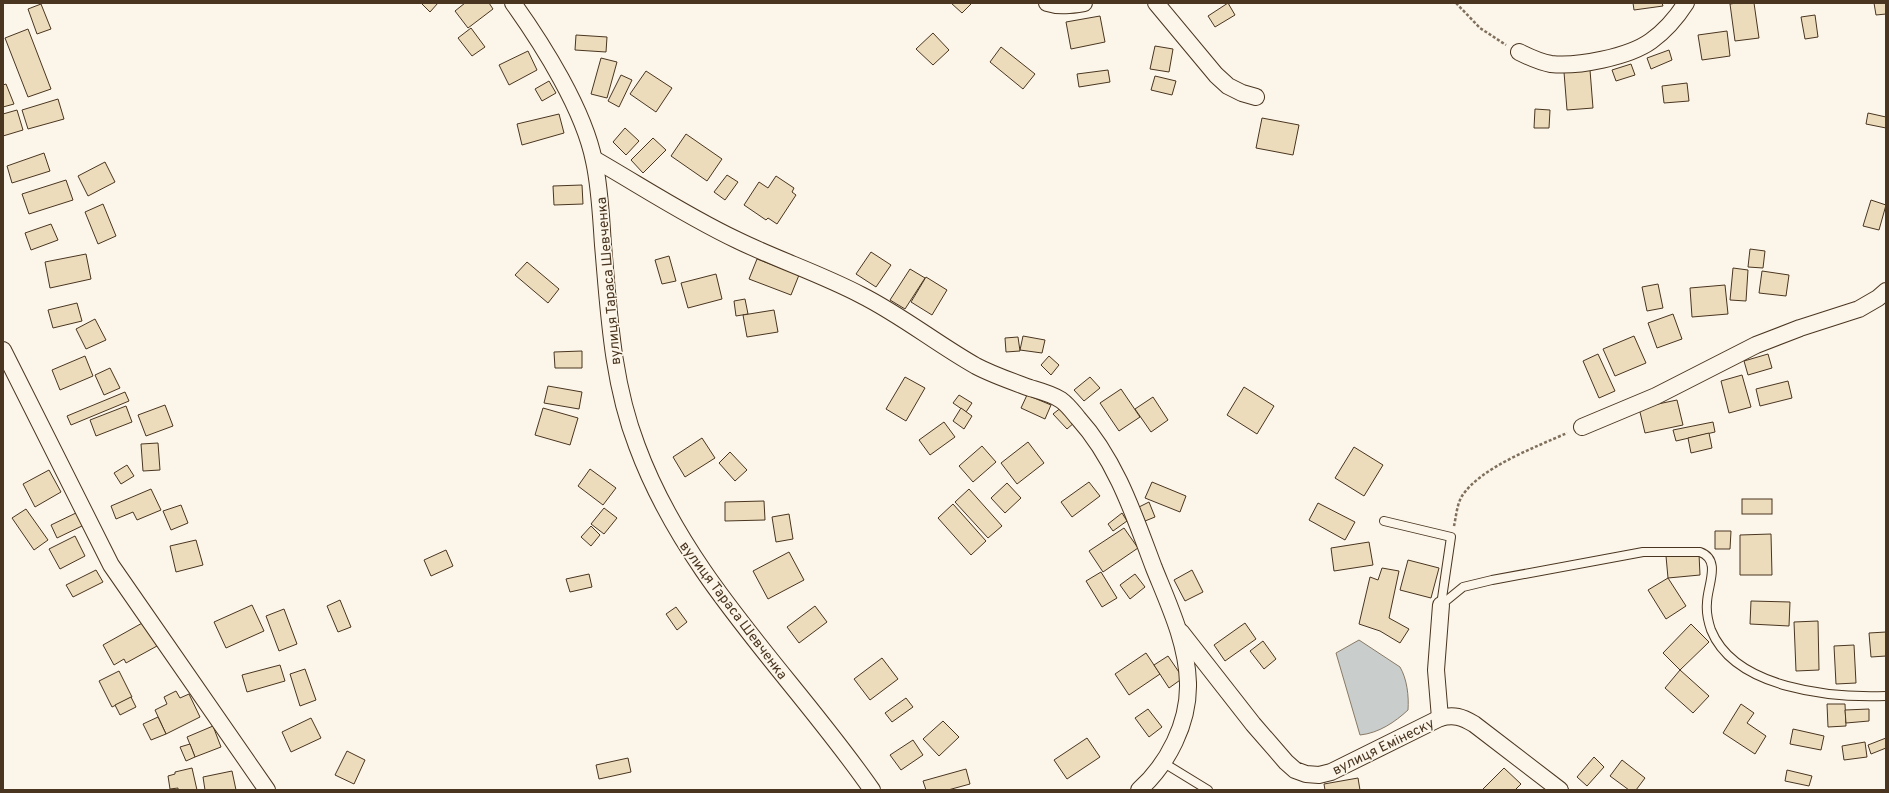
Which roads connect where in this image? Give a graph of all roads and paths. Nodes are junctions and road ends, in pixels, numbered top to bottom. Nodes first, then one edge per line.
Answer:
1 (513, 3) edge
2 (1047, 3) edge
3 (1084, 3) edge
4 (1156, 3) edge
5 (1456, 3) edge
6 (1686, 3) edge
7 (1519, 52) joint
8 (1256, 97) dead end
9 (594, 159) junction
10 (1886, 290) edge
11 (3, 350) edge
12 (1582, 427) joint
13 (1384, 521) dead end
14 (1451, 538) junction
15 (1441, 605) junction
16 (1177, 627) junction
17 (1886, 696) edge
18 (1440, 718) junction
19 (1164, 762) junction
20 (267, 790) edge
21 (872, 790) edge
22 (1139, 790) edge
23 (1208, 790) edge
24 (1560, 790) edge

1 - 9 street, вулиця Тараса Шевченка
2 - 3 street
4 - 8 street
5 - 7 path
6 - 7 street
9 - 16 street
9 - 21 street, вулиця Тараса Шевченка
10 - 12 street
11 - 20 street
12 - 14 path
13 - 14 lane
14 - 15 lane
15 - 17 lane
15 - 18 street
16 - 18 street, вулиця Емінеску
16 - 19 street
18 - 24 street, вулиця Емінеску
19 - 22 street
19 - 23 lane

